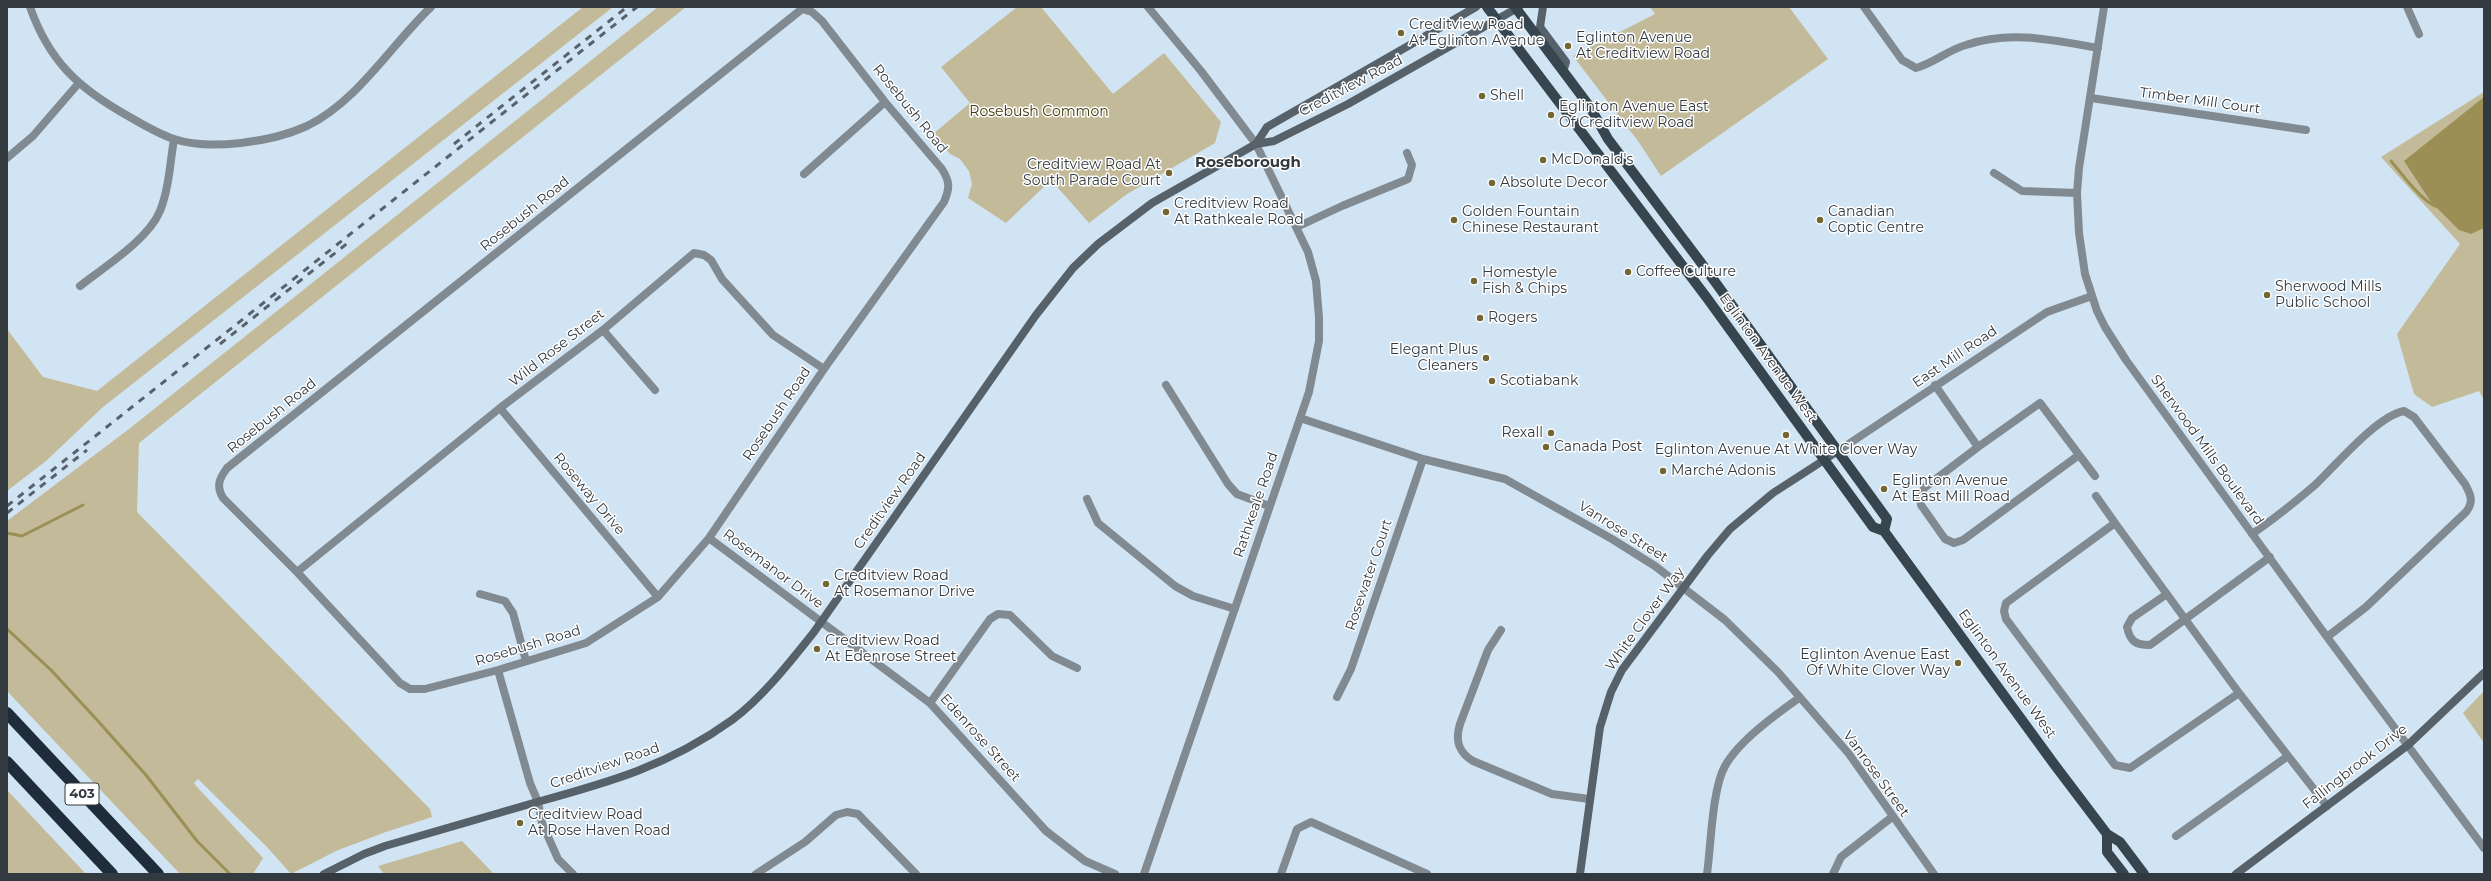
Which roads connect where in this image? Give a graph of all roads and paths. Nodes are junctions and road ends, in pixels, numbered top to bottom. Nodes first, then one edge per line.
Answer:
1 (30, 7) edge
2 (431, 7) edge
3 (1148, 7) edge
4 (1476, 7) edge
5 (1487, 7) edge
6 (1543, 7) edge
7 (1864, 7) edge
8 (2104, 7) edge
9 (2407, 7) edge
10 (1517, 8) edge
11 (1496, 19) junction
12 (2419, 34) dead end
13 (2098, 48) junction
14 (1563, 72) junction
15 (78, 84) junction
16 (2091, 98) junction
17 (885, 102) junction
18 (2306, 130) dead end
19 (174, 140) junction
20 (1256, 144) junction
21 (1407, 153) dead end
22 (7, 158) edge
23 (1994, 173) dead end
24 (804, 174) dead end
25 (2077, 193) junction
26 (1297, 227) junction
27 (80, 286) dead end
28 (2092, 296) junction
29 (602, 330) junction
30 (824, 369) junction
31 (1166, 385) dead end
32 (1935, 385) junction
33 (655, 390) dead end
34 (500, 408) junction
35 (1300, 418) junction
36 (1978, 447) junction
37 (1838, 451) junction
38 (2079, 455) junction
39 (1423, 459) junction
40 (1824, 460) junction
41 (2095, 476) dead end
42 (2096, 496) dead end
43 (1087, 499) dead end
44 (1269, 506) junction
45 (2115, 523) junction
46 (1884, 531) junction
47 (2252, 534) junction
48 (709, 538) junction
49 (2270, 558) junction
50 (297, 572) junction
51 (1684, 587) junction
52 (480, 594) dead end
53 (2167, 594) junction
54 (658, 597) junction
55 (1235, 609) junction
56 (2185, 618) junction
57 (822, 621) junction
58 (1501, 630) dead end
59 (2327, 637) junction
60 (526, 662) junction
61 (1077, 668) dead end
62 (498, 670) junction
63 (2484, 673) edge
64 (2239, 693) junction
65 (1337, 697) dead end
66 (1799, 698) junction
67 (930, 703) junction
68 (7, 713) edge
69 (2408, 745) junction
70 (2288, 756) junction
71 (7, 762) edge
72 (1589, 800) junction
73 (538, 802) junction
74 (2327, 806) junction
75 (1892, 817) junction
76 (2107, 834) junction
77 (2176, 836) dead end
78 (2484, 848) edge
79 (112, 874) edge
80 (158, 874) edge
81 (324, 874) edge
82 (573, 874) edge
83 (756, 874) edge
84 (916, 874) edge
85 (1115, 874) edge
86 (1144, 874) edge
87 (1280, 874) edge
88 (1427, 874) edge
89 (1580, 874) edge
90 (1707, 874) edge
91 (1833, 874) edge
92 (1934, 874) edge
93 (2124, 874) edge
94 (2144, 874) edge
95 (2236, 874) edge

1 - 15 street
2 - 19 street
3 - 20 street, Rathkeale Road
4 - 20 main road, Creditview Road
5 - 11 main road, Eglinton Avenue West
6 - 14 main road
7 - 13 street
8 - 13 street, Sherwood Mills Boulevard
9 - 12 street
10 - 11 main road, Creditview Road
10 - 14 main road, Eglinton Avenue West
11 - 20 main road, Creditview Road
11 - 40 main road, Eglinton Avenue West
13 - 16 street, Sherwood Mills Boulevard
14 - 37 main road, Eglinton Avenue West
15 - 19 street
15 - 22 street
16 - 18 street, Timber Mill Court
16 - 25 street, Sherwood Mills Boulevard
17 - 24 street
17 - 30 street, Rosebush Road
17 - 50 street, Rosebush Road
19 - 27 street
20 - 26 street, Rathkeale Road
20 - 57 main road, Creditview Road
21 - 26 street
23 - 25 street
25 - 28 street, Sherwood Mills Boulevard
26 - 35 street, Rathkeale Road
28 - 32 street, East Mill Road
28 - 47 street, Sherwood Mills Boulevard
29 - 30 street, Wild Rose Street
29 - 33 street
29 - 34 street, Wild Rose Street
30 - 48 street, Rosebush Road
31 - 44 street
32 - 36 street
32 - 37 street, East Mill Road
34 - 50 street, Wild Rose Street
34 - 54 street, Roseway Drive
35 - 39 street, Vanrose Street
35 - 44 street, Rathkeale Road
36 - 38 street
36 - 38 street
37 - 40 main road, White Clover Way
37 - 46 main road, Eglinton Avenue West
38 - 41 street
39 - 51 street, Vanrose Street
39 - 65 street, Rosewater Court
40 - 46 main road, Eglinton Avenue West
40 - 51 main road, White Clover Way
42 - 45 street
43 - 55 street
44 - 55 street, Rathkeale Road
45 - 53 street
45 - 64 street
46 - 76 main road, Eglinton Avenue West
47 - 49 street, Sherwood Mills Boulevard
47 - 59 street
48 - 54 street, Rosebush Road
48 - 57 street, Rosemanor Drive
49 - 56 street
49 - 59 street, Sherwood Mills Boulevard
50 - 62 street, Rosebush Road
51 - 66 street, Vanrose Street
51 - 72 main road, White Clover Way
52 - 60 street
53 - 56 street
53 - 56 street
54 - 60 street, Rosebush Road
55 - 86 street, Rathkeale Road
56 - 64 street
57 - 67 street, Edenrose Street
57 - 73 main road, Creditview Road
58 - 72 street
59 - 69 street, Sherwood Mills Boulevard
60 - 62 street, Rosebush Road
61 - 67 street
62 - 73 street
63 - 69 main road, Fallingbrook Drive
64 - 70 street
66 - 75 street, Vanrose Street
66 - 90 street
67 - 85 street, Edenrose Street
68 - 80 highway, 403
69 - 74 main road, Fallingbrook Drive
69 - 78 street, Sherwood Mills Boulevard
70 - 74 street
70 - 77 street
71 - 79 highway, 403
72 - 89 main road, White Clover Way
73 - 81 main road, Creditview Road
73 - 82 street
74 - 95 main road, Fallingbrook Drive
75 - 91 street
75 - 92 street, Vanrose Street
76 - 93 main road
76 - 94 main road, Eglinton Avenue West
83 - 84 street
87 - 88 street

